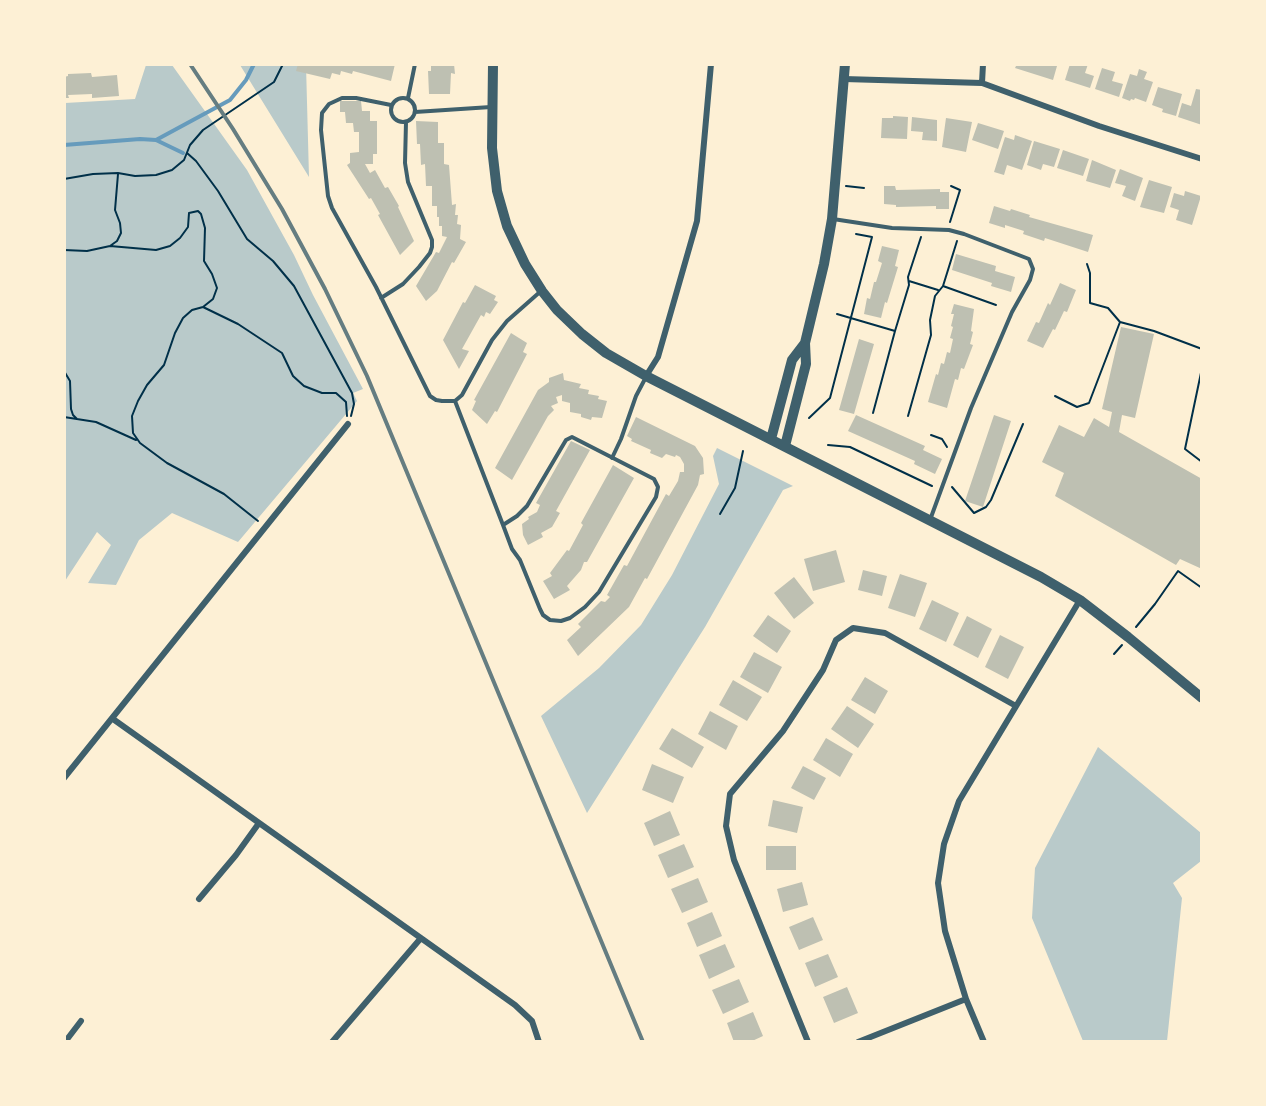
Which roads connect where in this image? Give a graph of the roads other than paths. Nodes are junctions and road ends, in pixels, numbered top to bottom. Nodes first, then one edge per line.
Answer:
1 (415, 64) edge
2 (493, 64) edge
3 (711, 64) edge
4 (845, 64) edge
5 (983, 64) edge
6 (844, 80) junction
7 (982, 83) junction
8 (408, 98) junction
9 (391, 105) junction
10 (492, 107) junction
11 (415, 112) junction
12 (406, 122) junction
13 (1202, 159) edge
14 (832, 219) junction
15 (542, 291) junction
16 (381, 298) junction
17 (805, 344) junction
18 (646, 376) junction
19 (455, 400) junction
20 (348, 424) road end
21 (771, 439) junction
22 (785, 447) junction
23 (612, 458) junction
24 (930, 521) junction
25 (503, 525) junction
26 (1080, 600) junction
27 (1202, 698) edge
28 (1016, 705) junction
29 (113, 719) junction
30 (64, 778) edge
31 (259, 823) junction
32 (199, 899) dead end
33 (421, 938) junction
34 (966, 999) junction
35 (81, 1021) dead end
36 (65, 1041) edge
37 (332, 1041) edge
38 (540, 1041) edge
39 (808, 1041) edge
40 (858, 1041) edge
41 (984, 1041) edge

1 - 8 lane
2 - 10 street
3 - 18 street
4 - 6 street
5 - 7 street
6 - 7 street
6 - 14 street
7 - 13 street
8 - 9 lane
8 - 11 lane
9 - 12 lane
9 - 16 lane
10 - 11 lane
10 - 15 street
11 - 12 lane
12 - 16 lane
14 - 17 street
14 - 24 lane
15 - 18 street
15 - 19 lane
16 - 19 lane
17 - 21 street
17 - 22 street
18 - 21 street
18 - 23 lane
19 - 25 lane
20 - 29 street
21 - 22 street
22 - 24 street
23 - 25 lane
23 - 25 lane
24 - 26 street
26 - 27 street
26 - 28 street
28 - 34 street
28 - 39 street
29 - 30 street
29 - 31 street
31 - 32 street
31 - 33 street
33 - 37 street
33 - 38 street
34 - 40 street
34 - 41 street
35 - 36 street

